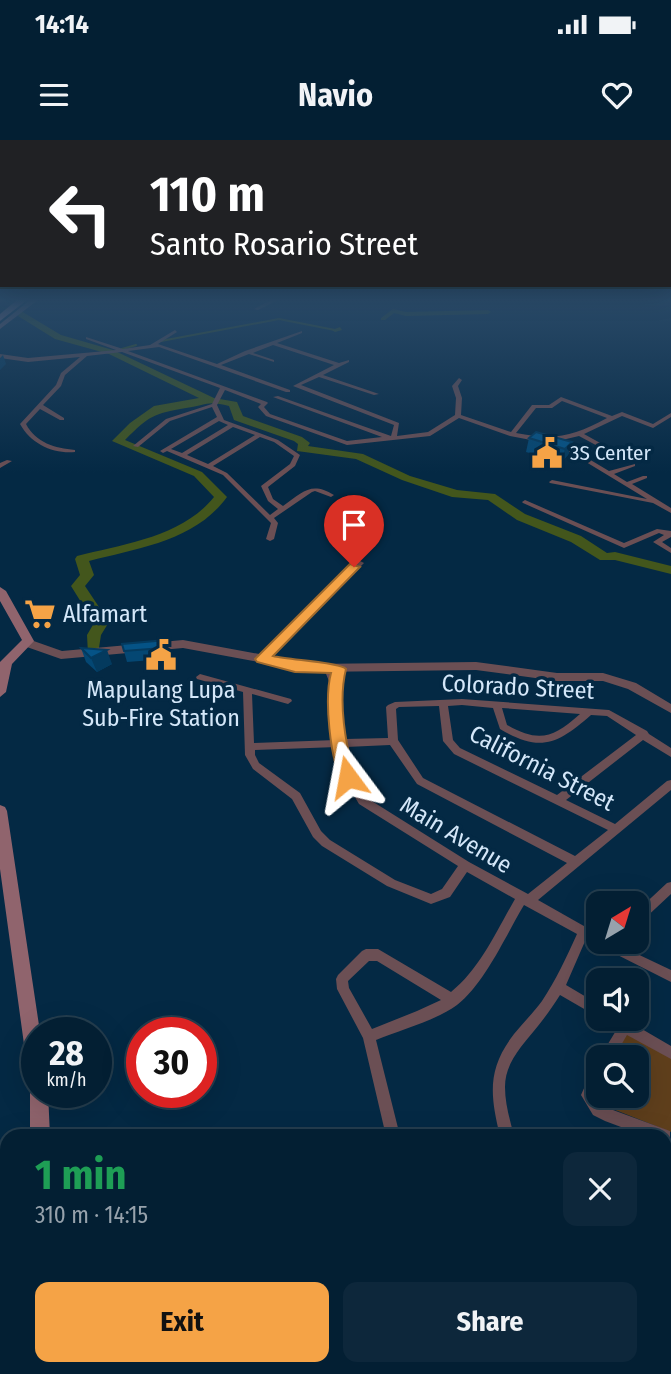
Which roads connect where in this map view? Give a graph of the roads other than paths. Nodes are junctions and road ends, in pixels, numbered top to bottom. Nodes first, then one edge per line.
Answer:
1 (11, 358) edge
2 (56, 358) edge
3 (82, 358) edge
4 (145, 358) edge
5 (197, 358) edge
6 (234, 358) edge
7 (262, 358) edge
8 (317, 358) edge
9 (272, 361) dead end
10 (347, 361) dead end
11 (218, 365) junction
12 (339, 365) junction
13 (319, 375) junction
14 (459, 380) dead end
15 (298, 386) junction
16 (224, 387) junction
17 (288, 391) junction
18 (276, 397) junction
19 (265, 402) junction
20 (214, 405) junction
21 (40, 406) junction
22 (356, 407) junction
23 (671, 415) edge
24 (458, 416) junction
25 (220, 418) junction
26 (612, 418) junction
27 (62, 419) dead end
28 (231, 426) junction
29 (579, 434) junction
30 (259, 435) junction
31 (512, 435) junction
32 (390, 437) junction
33 (550, 439) junction
34 (135, 446) dead end
35 (73, 451) dead end
36 (183, 455) junction
37 (618, 455) dead end
38 (9, 461) dead end
39 (633, 465) dead end
40 (0, 466) edge
41 (209, 466) junction
42 (609, 473) junction
43 (645, 477) dead end
44 (552, 482) dead end
45 (627, 484) junction
46 (331, 495) dead end
47 (654, 501) junction
48 (525, 502) dead end
49 (283, 509) junction
50 (671, 511) edge
51 (270, 519) junction
52 (671, 534) edge
53 (270, 539) dead end
54 (671, 551) edge
55 (360, 563) dead end
56 (0, 591) edge
57 (28, 643) junction
58 (262, 659) junction
59 (334, 669) junction
60 (200, 677) dead end
61 (0, 692) edge
62 (247, 692) junction
63 (288, 701) dead end
64 (443, 703) junction
65 (497, 705) junction
66 (671, 709) edge
67 (590, 711) junction
68 (644, 734) junction
69 (393, 741) junction
70 (340, 743) junction
71 (250, 747) junction
72 (671, 752) edge
73 (671, 784) edge
74 (558, 800) junction
75 (0, 811) edge
76 (616, 829) junction
77 (575, 862) junction
78 (465, 865) junction
79 (671, 887) edge
80 (525, 900) junction
81 (649, 907) edge
82 (583, 933) junction
83 (586, 934) edge
84 (626, 954) edge
85 (671, 976) edge
86 (558, 987) junction
87 (453, 1000) junction
88 (586, 1004) edge
89 (28, 1017) edge
90 (632, 1031) edge
91 (369, 1036) junction
92 (671, 1053) edge
93 (39, 1108) edge
94 (597, 1108) edge
95 (40, 1129) edge
96 (391, 1129) edge
97 (506, 1129) edge
98 (647, 1129) edge

1 - 2 street
3 - 21 street
4 - 16 street
5 - 11 street
6 - 11 street
7 - 9 street
8 - 12 street
10 - 12 street
11 - 17 street
12 - 13 street
13 - 15 street
13 - 22 street
14 - 24 street
15 - 17 street
15 - 22 street
16 - 19 street
16 - 20 street
17 - 18 street
18 - 19 street
18 - 32 street
19 - 32 street
20 - 25 street
20 - 34 street
21 - 27 street
21 - 35 street
22 - 32 street
23 - 26 street
24 - 31 street
24 - 32 street
25 - 28 street
25 - 36 street
26 - 29 street
26 - 31 street
28 - 30 street
28 - 36 street
29 - 33 street
29 - 37 street
30 - 41 street
30 - 49 street
31 - 33 street
33 - 42 street
36 - 41 street
38 - 40 street
39 - 42 street
41 - 51 street
42 - 45 street
43 - 45 street
44 - 47 street
45 - 47 street
46 - 49 street
47 - 50 street
48 - 52 street
49 - 51 street
51 - 53 street
52 - 54 street
55 - 58 street
56 - 57 main road
57 - 58 street
57 - 61 main road
58 - 59 street
59 - 66 street
59 - 70 street, Main Avenue
60 - 62 street
62 - 63 street
62 - 71 street
64 - 65 street, Colorado Street
64 - 69 street, Colorado Street
64 - 74 street, California Street
65 - 67 street, Colorado Street
65 - 67 street
67 - 68 street, Colorado Street
68 - 72 street, Colorado Street
68 - 74 street
69 - 70 street
69 - 77 street
70 - 71 street
70 - 78 street, Main Avenue
71 - 78 street
73 - 76 street
74 - 76 street, California Street
75 - 89 main road
76 - 77 street
77 - 80 street
78 - 80 street, Main Avenue
79 - 81 street
80 - 82 street, Main Avenue
80 - 87 street
82 - 83 street, Main Avenue
82 - 86 street
84 - 85 street, Main Avenue
86 - 88 street
86 - 97 street
87 - 91 street
87 - 91 street
90 - 92 street
91 - 96 street
93 - 95 main road
94 - 98 street

